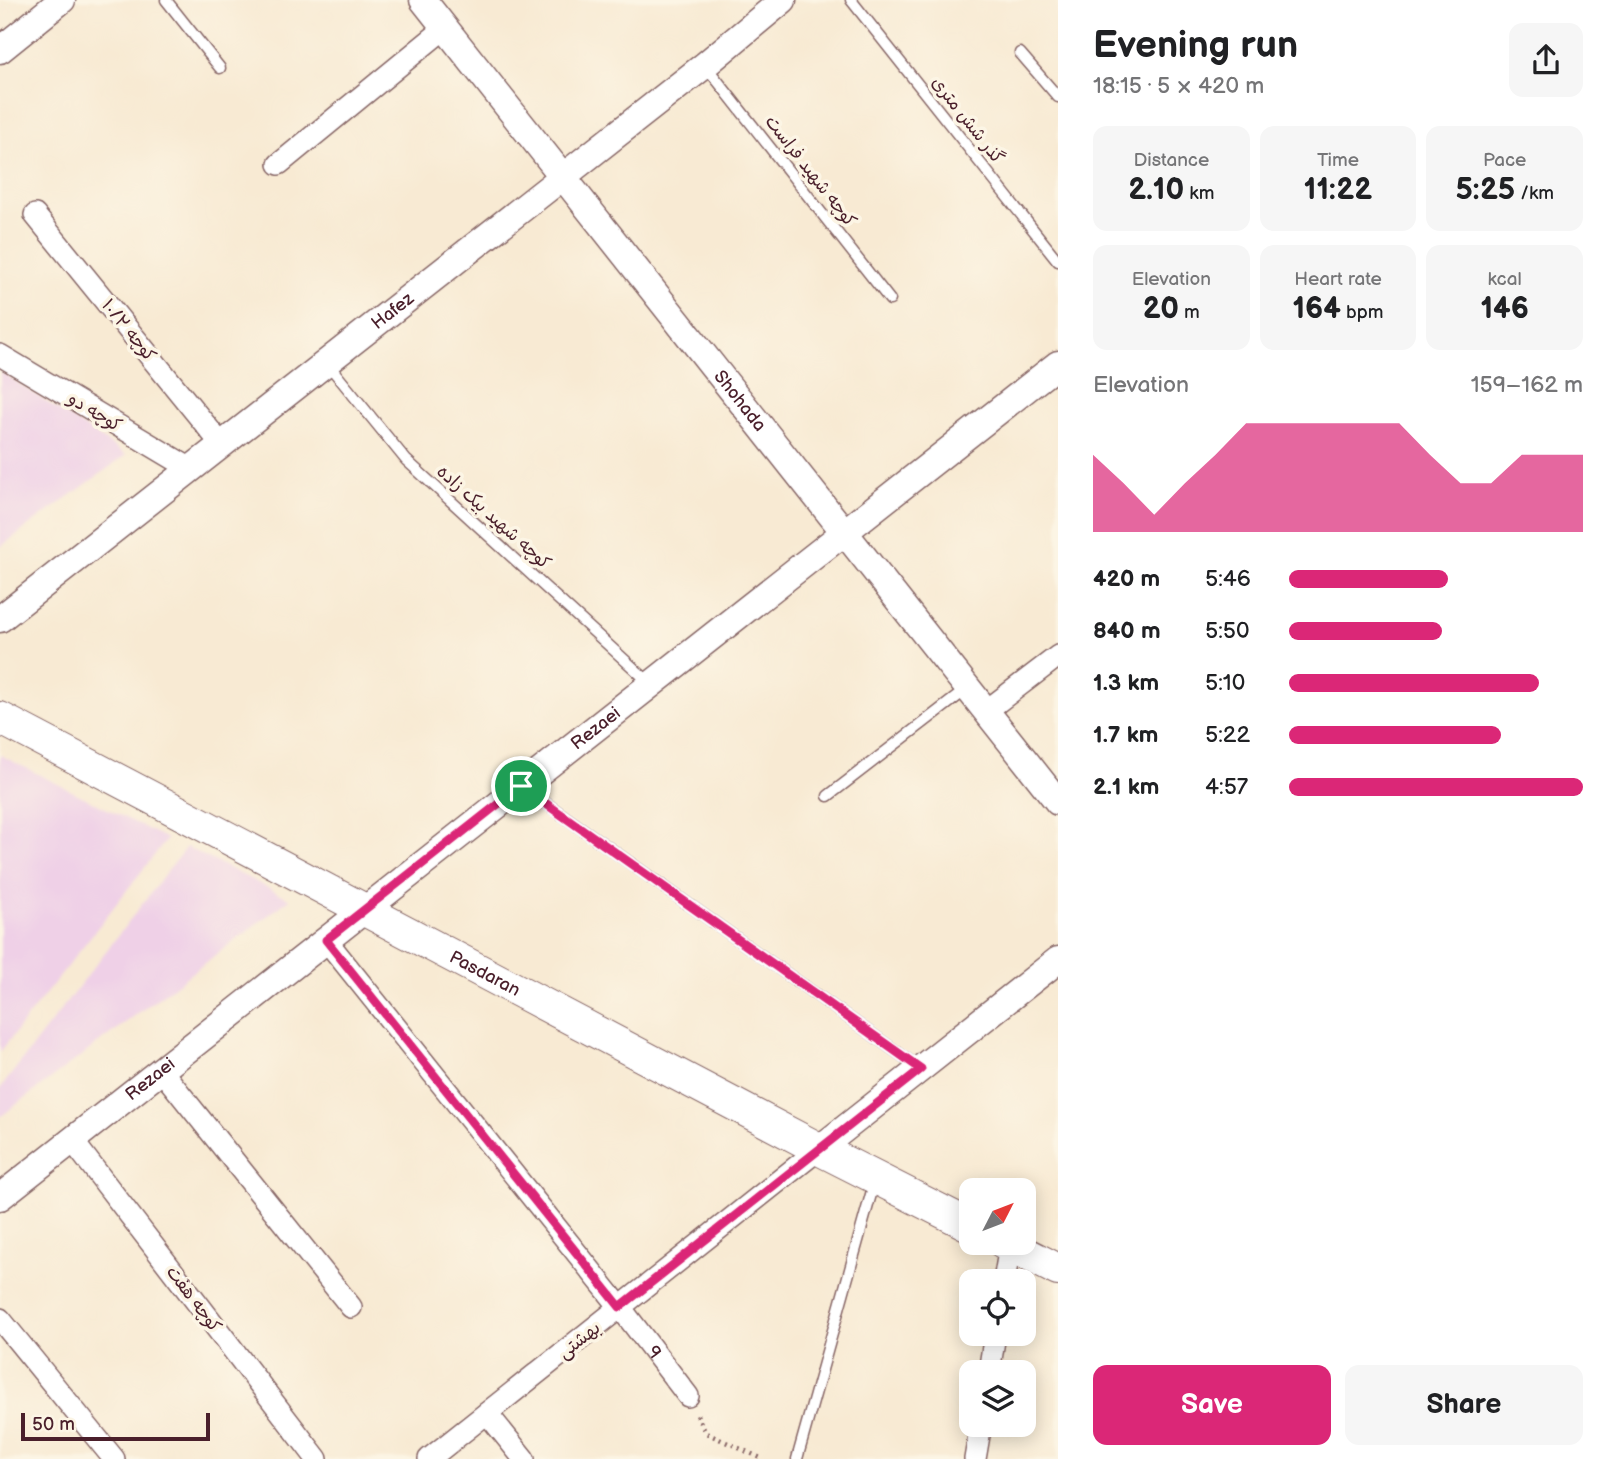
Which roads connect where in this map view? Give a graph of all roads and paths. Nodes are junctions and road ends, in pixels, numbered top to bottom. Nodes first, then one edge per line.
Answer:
1 (62, 0) edge
2 (166, 0) edge
3 (424, 0) edge
4 (783, 0) edge
5 (851, 0) edge
6 (445, 28) junction
7 (0, 50) edge
8 (1020, 53) dead end
9 (705, 65) junction
10 (220, 68) dead end
11 (1058, 97) edge
12 (279, 164) dead end
13 (563, 177) junction
14 (35, 215) dead end
15 (1058, 261) edge
16 (890, 300) dead end
17 (0, 355) edge
18 (327, 363) junction
19 (1058, 364) edge
20 (222, 444) junction
21 (191, 469) junction
22 (845, 532) junction
23 (0, 619) edge
24 (1058, 656) edge
25 (651, 684) junction
26 (968, 688) junction
27 (986, 711) junction
28 (0, 718) edge
29 (521, 786) junction
30 (828, 796) dead end
31 (1058, 802) edge
32 (364, 910) junction
33 (326, 940) junction
34 (1058, 960) edge
35 (921, 1069) junction
36 (161, 1070) junction
37 (72, 1140) junction
38 (819, 1149) junction
39 (876, 1178) junction
40 (0, 1197) edge
41 (959, 1220) edge
42 (1029, 1255) edge
43 (1058, 1270) edge
44 (351, 1307) dead end
45 (620, 1307) junction
46 (0, 1319) edge
47 (688, 1396) joint
48 (487, 1413) junction
49 (979, 1437) edge
50 (114, 1459) edge
51 (317, 1459) edge
52 (429, 1459) edge
53 (524, 1459) edge
54 (763, 1459) edge
55 (797, 1459) edge
56 (975, 1459) edge

1 - 7 street
2 - 10 lane
3 - 6 street, Shohada
4 - 9 street, Hafez
5 - 15 lane, گذر شش متری
6 - 12 street
6 - 13 street, Shohada
8 - 11 lane
9 - 13 street, Hafez
9 - 16 lane, کوچه شهید فراست
13 - 18 street, Hafez
13 - 22 street, Shohada
14 - 20 street, کوچه ۱۰/۲
17 - 21 street, کوچه دو
18 - 20 street, Hafez
18 - 25 lane, کوچه شهید بیک زاده
19 - 22 street, Rezaei
20 - 21 street, Hafez
21 - 23 street, Hafez
22 - 25 street, Rezaei
22 - 26 street, Shohada
24 - 27 street
25 - 29 street, Rezaei
26 - 27 street, Shohada
26 - 30 lane
27 - 31 street, Shohada
28 - 32 main road, Pasdaran
29 - 32 street, Rezaei
29 - 35 lane
32 - 33 street, Rezaei
32 - 38 main road, Pasdaran
33 - 36 street, Rezaei
33 - 45 street, 9
34 - 35 street, بهشتی
35 - 38 street, بهشتی
36 - 37 street, Rezaei
36 - 44 street
37 - 40 street, Rezaei
37 - 51 street, کوچه هفت
38 - 39 main road, Pasdaran
38 - 45 street, بهشتی
39 - 41 main road, Pasdaran
39 - 55 lane
42 - 43 main road
45 - 47 street, 9
45 - 48 street, بهشتی
46 - 50 street
47 - 54 path
48 - 52 street, بهشتی
48 - 53 street
49 - 56 street

